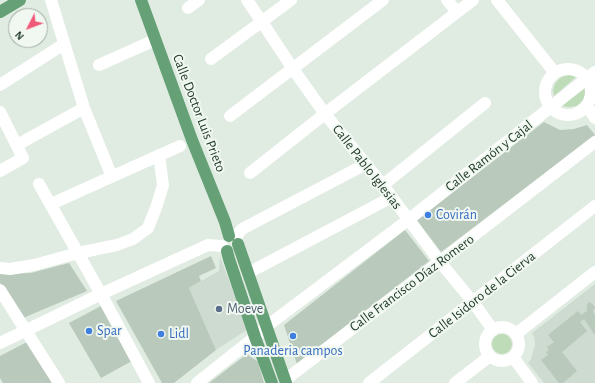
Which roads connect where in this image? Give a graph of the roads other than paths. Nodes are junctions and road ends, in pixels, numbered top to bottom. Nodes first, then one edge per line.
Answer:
1 (51, 0) edge
2 (141, 0) edge
3 (199, 0) edge
4 (247, 0) edge
5 (290, 0) edge
6 (383, 0) edge
7 (447, 0) edge
8 (474, 0) edge
9 (497, 0) edge
10 (188, 8) dead end
11 (457, 12) junction
12 (262, 22) junction
13 (155, 40) junction
14 (64, 44) junction
15 (211, 59) dead end
16 (99, 65) dead end
17 (293, 68) junction
18 (555, 73) junction
19 (591, 75) edge
20 (0, 85) edge
21 (485, 103) dead end
22 (551, 106) junction
23 (587, 106) junction
24 (84, 108) junction
25 (0, 112) edge
26 (325, 114) junction
27 (230, 116) dead end
28 (595, 118) edge
29 (595, 142) edge
30 (17, 145) junction
31 (180, 146) dead end
32 (159, 155) junction
33 (366, 164) junction
34 (0, 171) edge
35 (250, 173) dead end
36 (112, 177) junction
37 (39, 184) dead end
38 (383, 185) junction
39 (392, 197) junction
40 (51, 204) junction
41 (595, 206) edge
42 (408, 220) junction
43 (230, 243) junction
44 (78, 253) junction
45 (440, 262) junction
46 (0, 268) edge
47 (595, 272) edge
48 (248, 273) junction
49 (0, 290) edge
50 (101, 294) junction
51 (473, 302) junction
52 (267, 326) junction
53 (493, 330) junction
54 (26, 331) junction
55 (516, 334) junction
56 (255, 337) junction
57 (0, 343) edge
58 (490, 356) junction
59 (513, 358) junction
60 (286, 381) edge
61 (59, 383) edge
62 (149, 383) edge
63 (197, 383) edge
64 (272, 383) edge
65 (370, 383) edge
66 (455, 383) edge
67 (532, 383) edge

1 - 14 street
2 - 13 main road, Calle Doctor Luis Prieto
3 - 10 street
4 - 12 street, Calle Pablo Iglesias
5 - 12 street
6 - 17 street
7 - 11 street
8 - 11 street
9 - 18 street
11 - 26 street
12 - 15 street
12 - 17 street, Calle Pablo Iglesias
13 - 16 street
13 - 43 main road, Calle Doctor Luis Prieto
14 - 20 street
14 - 24 street
17 - 26 street, Calle Pablo Iglesias
17 - 27 street
18 - 19 street
18 - 22 street
19 - 22 street, Calle Ramón y Cajal
19 - 23 street
21 - 38 street
22 - 23 street
22 - 42 street, Calle Ramón y Cajal
23 - 28 street
24 - 30 street
24 - 36 street
25 - 30 street
26 - 33 street, Calle Pablo Iglesias
26 - 35 street
29 - 45 street, Calle Francisco Díaz Romero
30 - 34 street
31 - 32 street
32 - 36 street
32 - 44 street
33 - 38 street, Calle Pablo Iglesias
33 - 43 street
36 - 40 street
37 - 40 street
38 - 39 street, Calle Pablo Iglesias
39 - 42 street, Calle Pablo Iglesias
39 - 48 street
40 - 44 street
41 - 51 street, Calle Isidoro de la Cierva
42 - 45 street, Calle Pablo Iglesias
42 - 52 street, Calle Ramón y Cajal
43 - 48 main road
43 - 50 street
43 - 56 main road
44 - 46 street
44 - 50 street
45 - 51 street, Calle Pablo Iglesias
45 - 60 street, Calle Francisco Díaz Romero
47 - 55 street
48 - 52 main road
49 - 54 street
50 - 54 street
50 - 62 street
51 - 53 street, Calle Pablo Iglesias
51 - 65 street, Calle Isidoro de la Cierva
52 - 56 street, Calle Ramón y Cajal
52 - 60 main road
53 - 55 street
53 - 58 street
54 - 57 street
54 - 61 street
55 - 59 street
56 - 63 street, Calle Ramón y Cajal
56 - 64 main road
58 - 59 street
58 - 66 street
59 - 67 street

